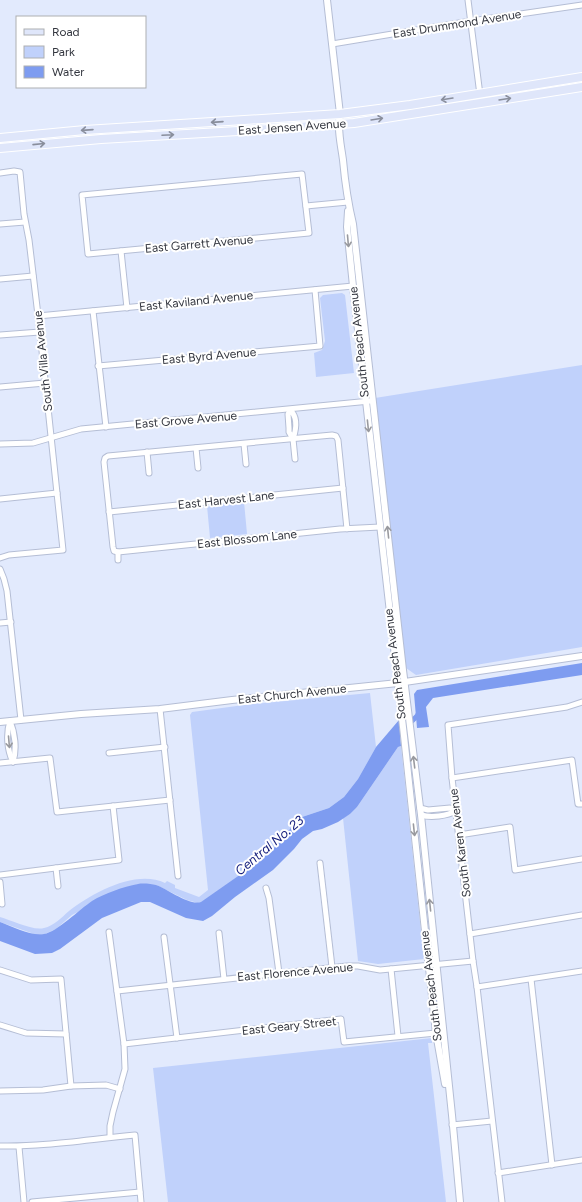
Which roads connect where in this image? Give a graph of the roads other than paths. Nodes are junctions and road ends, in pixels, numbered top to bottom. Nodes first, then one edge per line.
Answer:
1 (327, 0) edge
2 (468, 0) edge
3 (582, 5) edge
4 (471, 21) junction
5 (332, 44) junction
6 (582, 77) edge
7 (582, 87) edge
8 (480, 93) junction
9 (481, 103) junction
10 (340, 114) junction
11 (338, 124) junction
12 (0, 138) edge
13 (0, 148) edge
14 (0, 173) edge
15 (348, 202) junction
16 (306, 206) junction
17 (25, 222) junction
18 (0, 224) edge
19 (120, 251) junction
20 (33, 276) junction
21 (0, 279) edge
22 (353, 286) junction
23 (315, 290) junction
24 (127, 308) junction
25 (93, 311) junction
26 (38, 316) junction
27 (40, 332) junction
28 (0, 335) edge
29 (98, 366) junction
30 (45, 383) junction
31 (0, 387) edge
32 (373, 401) junction
33 (366, 402) junction
34 (290, 410) junction
35 (288, 422) junction
36 (295, 422) junction
37 (106, 427) junction
38 (52, 438) junction
39 (293, 439) junction
40 (0, 444) edge
41 (244, 444) junction
42 (196, 448) junction
43 (147, 452) junction
44 (294, 459) dead end
45 (246, 464) dead end
46 (198, 468) dead end
47 (149, 473) dead end
48 (343, 488) junction
49 (57, 493) junction
50 (0, 500) edge
51 (109, 512) junction
52 (380, 527) junction
53 (347, 529) junction
54 (116, 552) junction
55 (383, 554) junction
56 (0, 558) edge
57 (118, 560) dead end
58 (0, 569) edge
59 (396, 608) junction
60 (10, 622) junction
61 (0, 623) edge
62 (582, 656) edge
63 (401, 682) junction
64 (582, 702) edge
65 (160, 709) junction
66 (21, 720) junction
67 (10, 721) junction
68 (0, 722) edge
69 (165, 747) junction
70 (109, 753) dead end
71 (13, 762) junction
72 (0, 763) edge
73 (408, 767) junction
74 (452, 778) junction
75 (170, 800) junction
76 (580, 804) edge
77 (113, 806) junction
78 (420, 808) junction
79 (456, 811) junction
80 (421, 816) junction
81 (459, 835) junction
82 (582, 859) edge
83 (320, 863) dead end
84 (56, 868) junction
85 (0, 874) edge
86 (178, 876) dead end
87 (0, 882) edge
88 (58, 886) dead end
89 (266, 888) dead end
90 (2, 904) dead end
91 (582, 915) edge
92 (109, 932) dead end
93 (219, 933) dead end
94 (470, 934) junction
95 (164, 937) dead end
96 (473, 961) junction
97 (436, 965) junction
98 (428, 966) junction
99 (332, 967) junction
100 (392, 969) junction
101 (0, 970) edge
102 (582, 970) edge
103 (279, 973) junction
104 (224, 979) junction
105 (531, 979) junction
106 (171, 985) junction
107 (477, 987) junction
108 (117, 991) junction
109 (0, 1025) edge
110 (436, 1033) junction
111 (66, 1034) junction
112 (398, 1036) junction
113 (177, 1038) junction
114 (124, 1044) junction
115 (71, 1086) junction
116 (120, 1089) junction
117 (0, 1091) edge
118 (492, 1121) junction
119 (452, 1125) junction
120 (110, 1137) junction
121 (0, 1146) edge
122 (19, 1146) junction
123 (582, 1160) edge
124 (552, 1165) junction
125 (498, 1173) junction
126 (140, 1192) junction
127 (24, 1202) edge
128 (32, 1202) edge
129 (141, 1202) edge
130 (460, 1202) edge
131 (502, 1202) edge

1 - 5 street, South Peach Avenue
2 - 4 street
3 - 4 street, East Drummond Avenue
4 - 5 street, East Drummond Avenue
4 - 8 street
5 - 10 street, South Peach Avenue
6 - 8 main road, East Jensen Avenue
9 -> 7 main road, East Jensen Avenue
8 - 9 street
8 -> 10 main road, East Jensen Avenue
11 -> 9 main road, East Jensen Avenue
10 - 11 street, South Peach Avenue
10 -> 12 main road, East Jensen Avenue
13 -> 11 main road, East Jensen Avenue
11 - 15 street, South Peach Avenue
14 - 17 street, South Villa Avenue
15 - 16 street
15 -> 22 street, South Peach Avenue
15 - 32 street, South Peach Avenue
16 - 19 street, East Garrett Avenue
16 - 19 street, East Garrett Avenue
17 - 18 street
17 - 20 street, South Villa Avenue
19 - 24 street
20 - 21 street
20 - 26 street, South Villa Avenue
22 - 23 street, East Kaviland Avenue
22 - 33 street, South Peach Avenue
23 - 24 street, East Kaviland Avenue
23 - 29 street, East Byrd Avenue
24 - 25 street, East Kaviland Avenue
25 - 26 street, East Kaviland Avenue
25 - 29 street
26 - 27 street, South Villa Avenue
27 - 28 street
27 - 30 street, South Villa Avenue
29 - 37 street
30 - 31 street
30 - 38 street, South Villa Avenue
32 - 33 street, East Grove Avenue
59 -> 32 street, South Peach Avenue
33 - 34 street, East Grove Avenue
33 -> 52 street, South Peach Avenue
34 - 35 street
34 - 36 street
34 - 37 street, East Grove Avenue
35 - 36 street
35 - 39 street
36 - 39 street
37 - 38 street, East Grove Avenue
38 - 40 street, East Grove Avenue
38 - 49 street, South Villa Avenue
39 - 41 street
39 - 44 street
39 - 48 street
41 - 42 street
41 - 45 street
42 - 43 street
42 - 46 street
43 - 47 street
43 - 51 street
48 - 51 street, East Harvest Lane
48 - 53 street
49 - 50 street
49 - 56 street, South Villa Avenue
51 - 54 street
52 - 53 street, East Blossom Lane
52 - 55 street, South Peach Avenue
53 - 54 street, East Blossom Lane
54 - 57 street
55 - 59 street
55 - 63 street, South Peach Avenue
58 - 60 street
59 - 63 street, South Peach Avenue
60 - 61 street
60 - 66 street
62 - 63 street, East Church Avenue
63 - 65 street, East Church Avenue
63 - 73 street, South Peach Avenue
78 -> 63 street, South Peach Avenue
64 - 74 street, South Karen Avenue
65 - 66 street, East Church Avenue
65 - 69 street
66 - 67 street, East Church Avenue
67 - 68 street, East Church Avenue
67 - 71 street
69 - 70 street
69 - 75 street
71 - 72 street
71 - 77 street
73 - 80 street
73 -> 98 street, South Peach Avenue
74 - 76 street
74 - 79 street, South Karen Avenue
75 - 77 street
75 - 86 street
77 - 84 street
78 - 79 street
78 - 80 street, South Peach Avenue
79 - 80 street
79 - 81 street, South Karen Avenue
97 -> 80 street, South Peach Avenue
81 - 82 street
81 - 94 street, South Karen Avenue
83 - 99 street
84 - 85 street
84 - 88 street
87 - 90 street
89 - 103 street
91 - 94 street
92 - 108 street
93 - 104 street
94 - 96 street, South Karen Avenue
95 - 106 street
96 - 97 street, East Florence Avenue
96 - 107 street, South Karen Avenue
97 - 98 street, East Florence Avenue
97 - 119 street, South Peach Avenue
98 - 100 street, East Florence Avenue
98 - 110 street, South Peach Avenue
99 - 100 street, East Florence Avenue
99 - 103 street, East Florence Avenue
100 - 112 street
101 - 111 street
102 - 105 street
103 - 104 street, East Florence Avenue
104 - 106 street, East Florence Avenue
105 - 107 street
105 - 124 street
106 - 108 street, East Florence Avenue
106 - 113 street
107 - 118 street, South Karen Avenue
108 - 114 street
109 - 111 street
110 - 112 street, East Geary Street
110 - 119 street, South Peach Avenue
111 - 115 street
112 - 113 street, East Geary Street
113 - 114 street, East Geary Street
114 - 116 street
115 - 116 street
115 - 117 street
116 - 120 street
118 - 119 street
118 - 125 street, South Karen Avenue
119 - 130 street, South Peach Avenue
120 - 122 street
120 - 126 street
121 - 122 street
122 - 127 street
123 - 124 street
124 - 125 street
125 - 131 street, South Karen Avenue
126 - 128 street
126 - 129 street

